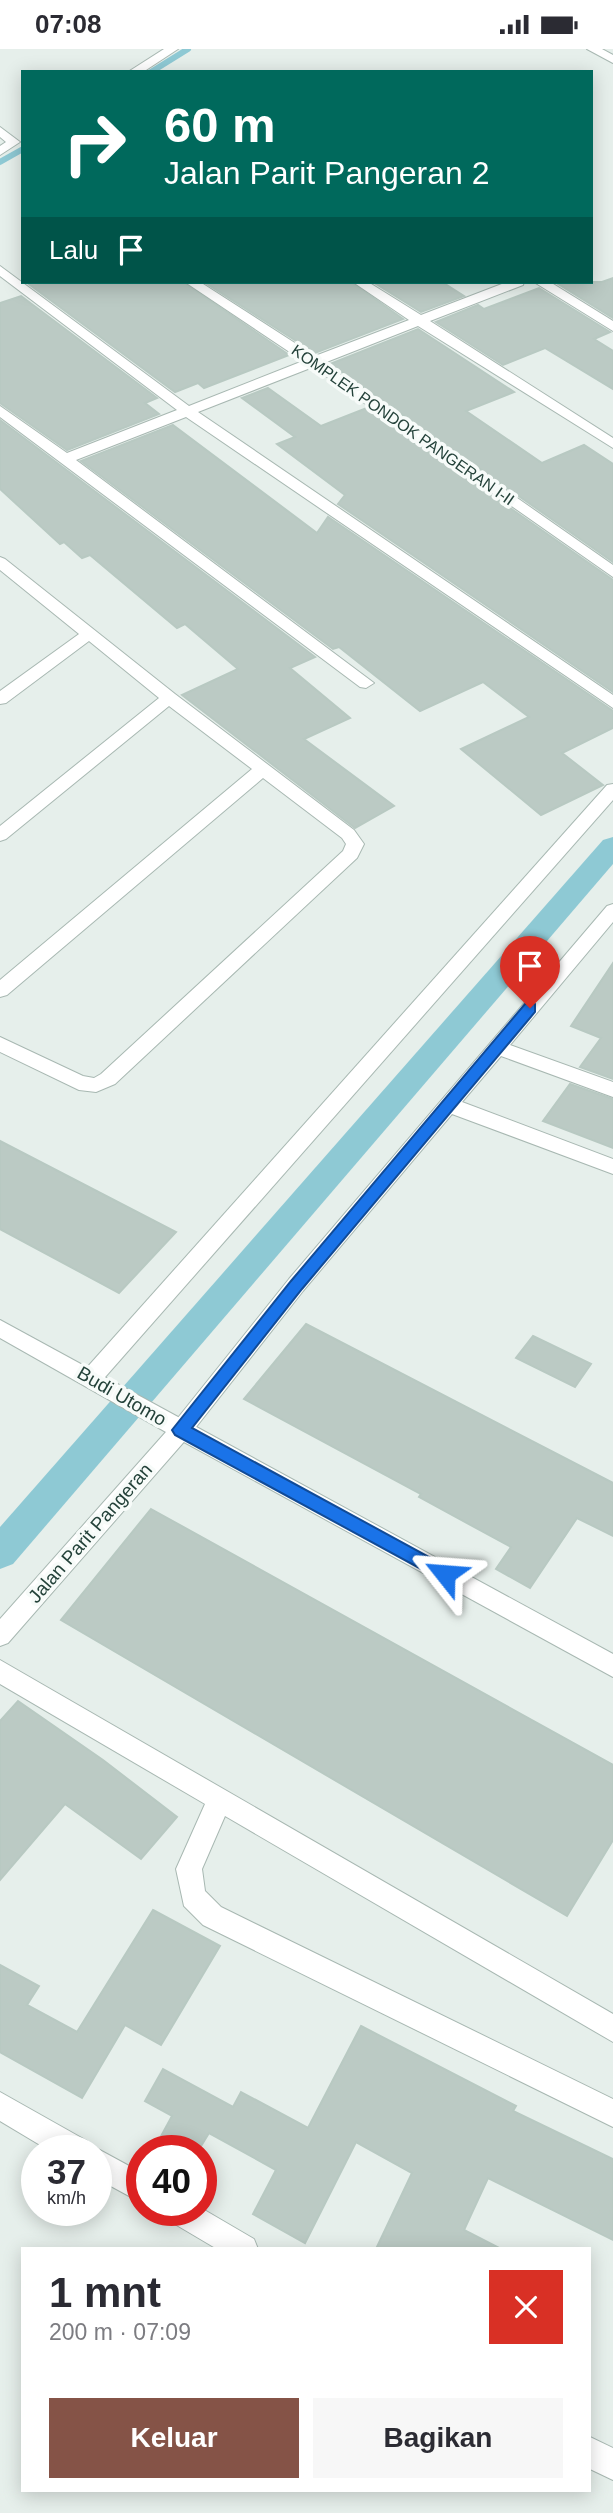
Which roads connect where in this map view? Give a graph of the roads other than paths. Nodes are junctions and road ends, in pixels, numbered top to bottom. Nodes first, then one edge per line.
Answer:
1 (172, 49) edge
2 (593, 49) edge
3 (613, 60) edge
4 (137, 70) edge
5 (0, 131) edge
6 (18, 141) edge
7 (0, 151) edge
8 (0, 270) edge
9 (194, 284) edge
10 (362, 284) edge
11 (513, 284) edge
12 (544, 284) edge
13 (419, 319) junction
14 (613, 327) edge
15 (313, 361) junction
16 (0, 409) edge
17 (187, 411) junction
18 (613, 444) edge
19 (65, 459) junction
20 (0, 562) edge
21 (613, 572) edge
22 (90, 633) junction
23 (366, 683) dead end
24 (169, 698) junction
25 (0, 699) edge
26 (613, 703) edge
27 (262, 770) junction
28 (613, 789) edge
29 (0, 835) edge
30 (613, 910) edge
31 (0, 990) edge
32 (0, 1044) edge
33 (497, 1047) junction
34 (613, 1090) edge
35 (448, 1105) junction
36 (613, 1167) edge
37 (0, 1328) edge
38 (91, 1378) junction
39 (181, 1430) junction
40 (0, 1636) edge
41 (613, 1666) edge
42 (0, 1671) edge
43 (219, 1801) junction
44 (613, 2029) edge
45 (0, 2106) edge
46 (613, 2113) edge
47 (50, 2135) edge
48 (205, 2226) edge
49 (241, 2247) edge
50 (591, 2453) edge
51 (613, 2465) edge

1 - 4 street
2 - 3 street
5 - 6 street
6 - 7 street
8 - 17 street
9 - 15 street, KOMPLEK PONDOK PANGERAN I-II
10 - 13 street
11 - 13 street
12 - 14 street
13 - 15 street
13 - 18 street
15 - 17 street
15 - 21 street, KOMPLEK PONDOK PANGERAN I-II
16 - 19 street
17 - 19 street
17 - 26 street
19 - 23 street
20 - 22 street
22 - 24 street
22 - 25 street
24 - 27 street
24 - 29 street
27 - 31 street
27 - 32 street
28 - 38 street
30 - 33 street, Jalan Parit Pangeran
33 - 34 street
33 - 35 street, Jalan Parit Pangeran
35 - 36 street
35 - 39 street, Jalan Parit Pangeran
37 - 38 street, Budi Utomo
38 - 39 street, Budi Utomo
39 - 40 street, Jalan Parit Pangeran
39 - 41 street, Budi Utomo
42 - 43 street
43 - 44 street
43 - 46 street
45 - 47 street
48 - 49 street
50 - 51 street

